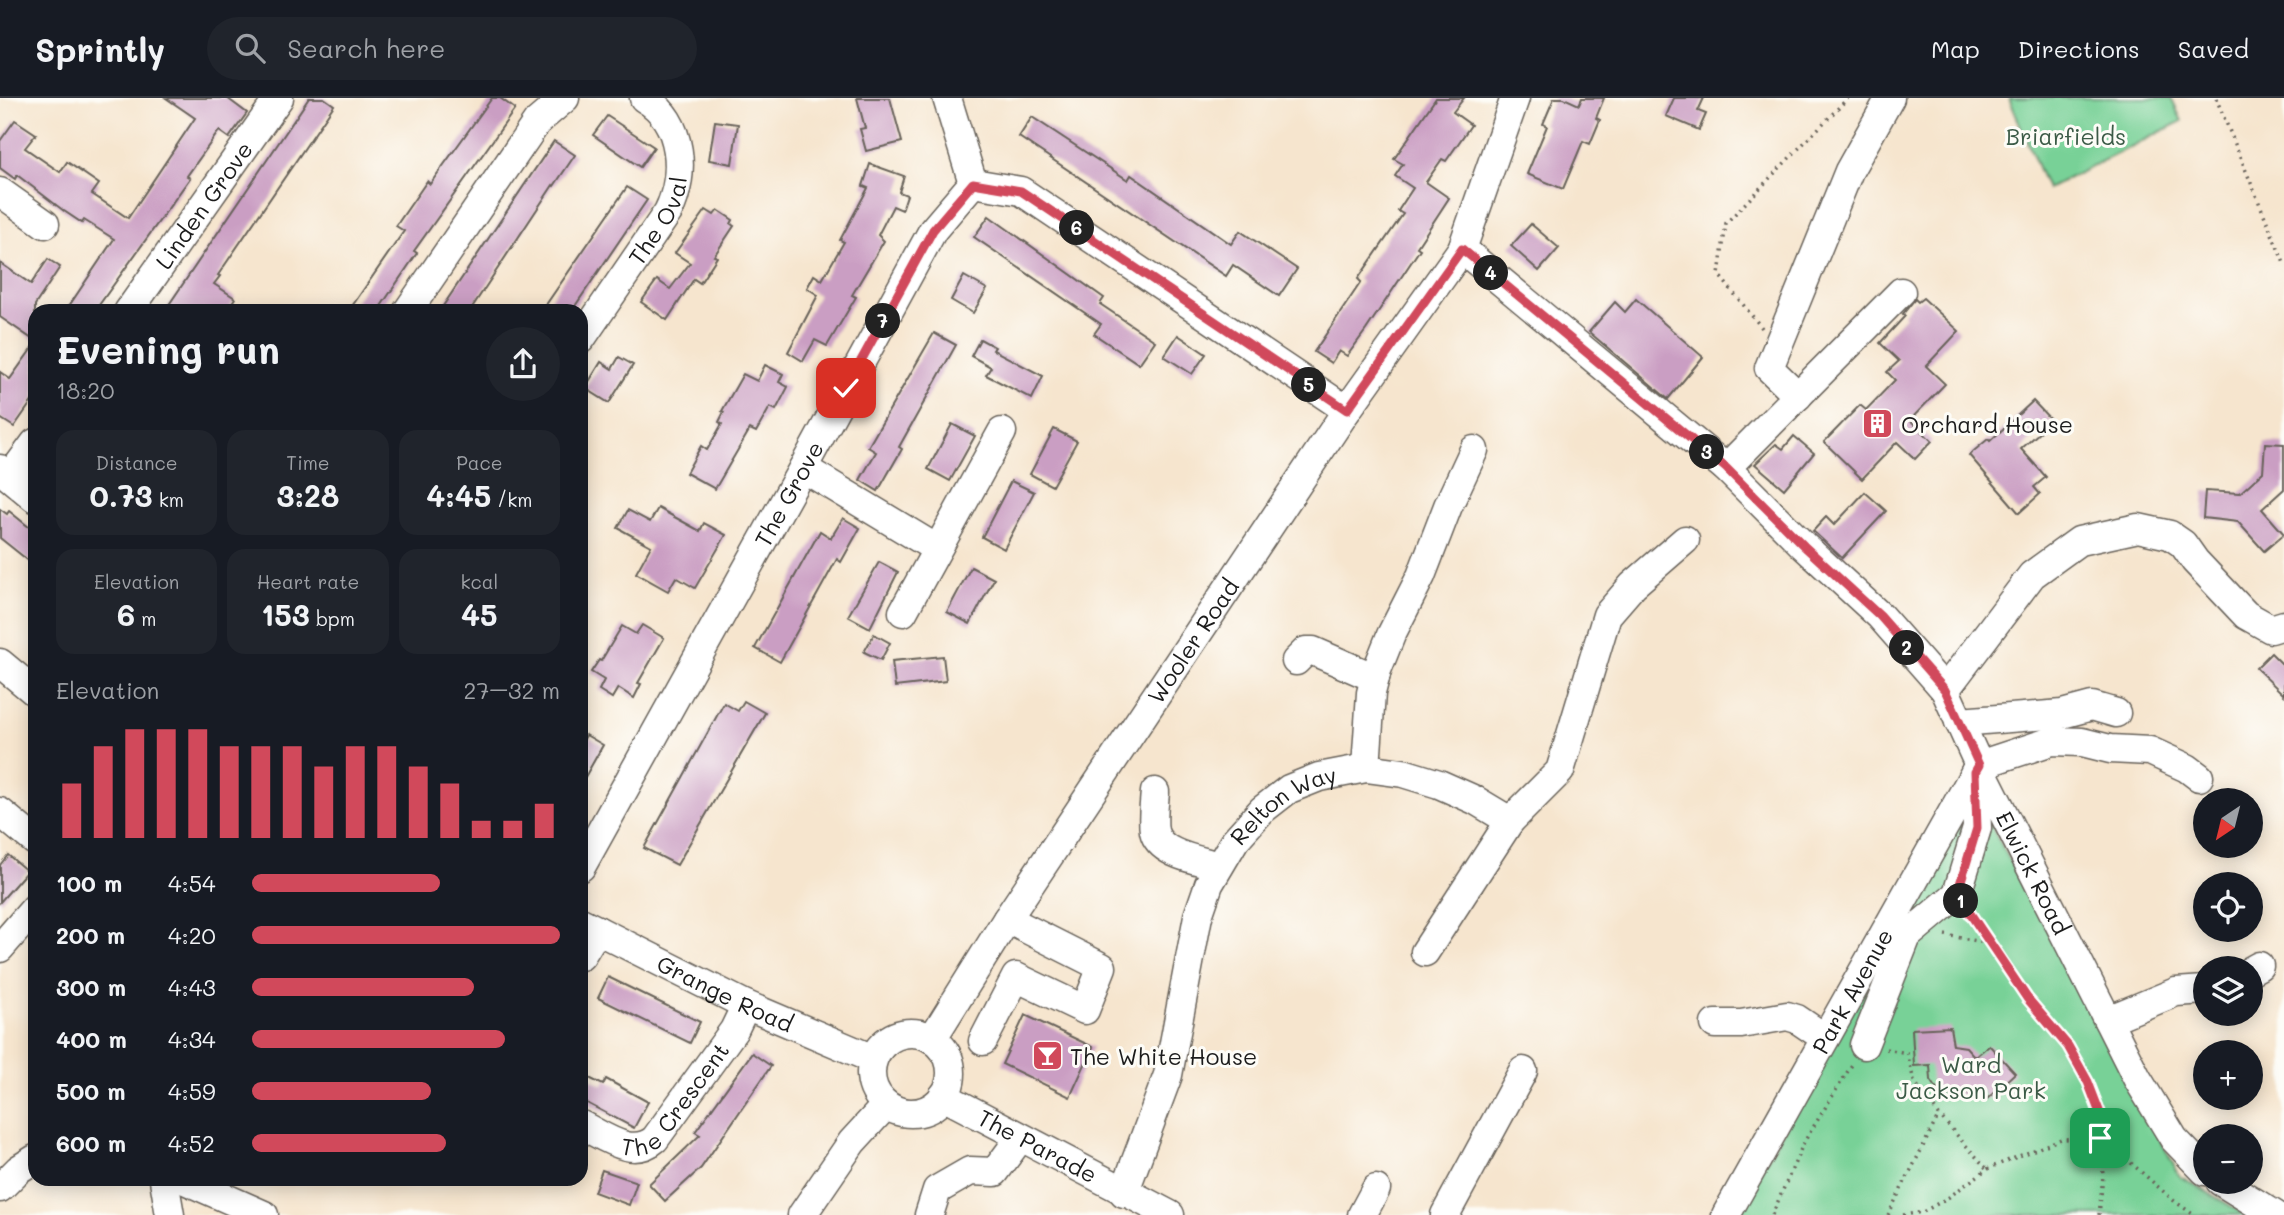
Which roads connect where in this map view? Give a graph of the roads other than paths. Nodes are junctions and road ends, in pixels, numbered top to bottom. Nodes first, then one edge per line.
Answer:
1 (565, 98) edge
2 (947, 98) edge
3 (1515, 98) edge
4 (1889, 98) edge
5 (276, 99) edge
6 (647, 99) edge
7 (973, 183) junction
8 (0, 192) edge
9 (45, 224) dead end
10 (1462, 249) junction
11 (1901, 292) dead end
12 (134, 304) edge
13 (412, 304) edge
14 (588, 329) edge
15 (1798, 396) junction
16 (1347, 410) junction
17 (1002, 432) dead end
18 (28, 450) edge
19 (1474, 450) dead end
20 (803, 468) junction
21 (1726, 468) junction
22 (5, 473) edge
23 (28, 492) edge
24 (1685, 540) dead end
25 (937, 549) junction
26 (903, 612) dead end
27 (2284, 625) edge
28 (1296, 661) dead end
29 (0, 663) edge
30 (1375, 678) junction
31 (28, 686) edge
32 (1945, 690) junction
33 (2116, 713) dead end
34 (1959, 722) junction
35 (1366, 768) junction
36 (1977, 768) junction
37 (2199, 777) dead end
38 (1155, 792) dead end
39 (0, 812) edge
40 (1510, 821) junction
41 (28, 835) edge
42 (588, 854) edge
43 (1219, 866) junction
44 (28, 916) edge
45 (1007, 919) junction
46 (589, 926) edge
47 (0, 948) edge
48 (1425, 951) dead end
49 (2193, 991) edge
50 (746, 1005) junction
51 (2108, 1020) junction
52 (1715, 1024) dead end
53 (1825, 1038) junction
54 (932, 1039) junction
55 (983, 1041) dead end
56 (1864, 1045) road end
57 (873, 1059) junction
58 (1523, 1071) dead end
59 (943, 1096) junction
60 (886, 1105) junction
61 (588, 1128) edge
62 (1020, 1138) junction
63 (2193, 1159) edge
64 (28, 1163) edge
65 (165, 1186) edge
66 (199, 1186) edge
67 (0, 1188) edge
68 (1376, 1189) dead end
69 (1124, 1193) junction
70 (2241, 1194) edge
71 (170, 1215) edge
72 (264, 1215) edge
73 (802, 1215) edge
74 (929, 1215) edge
75 (1170, 1215) edge
76 (1362, 1215) edge
77 (1445, 1215) edge
78 (1726, 1215) edge
79 (2275, 1215) edge

1 - 13 street
2 - 7 street
3 - 10 street
4 - 15 street
5 - 12 street, Linden Grove
6 - 14 street, The Oval
7 - 16 street
7 - 20 street, The Grove
8 - 9 street
10 - 16 street, Wooler Road
10 - 21 street, Elwick Road
11 - 15 street
15 - 21 street
16 - 45 street, Wooler Road
17 - 25 street
18 - 22 street
19 - 30 street, Relton Way
20 - 25 street
20 - 42 street, The Grove
21 - 32 street, Elwick Road
22 - 23 street
24 - 40 street
25 - 26 street
27 - 32 street
28 - 30 street
29 - 31 street
30 - 35 street, Relton Way
32 - 34 street, Elwick Road
33 - 34 street
34 - 36 street, Elwick Road
35 - 40 street
35 - 43 street, Relton Way
36 - 37 street
36 - 51 street, Elwick Road
36 - 53 street, Park Avenue
36 - 56 street
38 - 43 street
39 - 41 street
40 - 48 street
43 - 69 street, Relton Way
44 - 47 street
45 - 54 street, Wooler Road
45 - 55 street
46 - 50 street, Grange Road
49 - 51 street
50 - 57 street, Grange Road
50 - 61 street, The Crescent
51 - 63 street, Elwick Road
52 - 53 street
53 - 78 street, Park Avenue
54 - 57 street
54 - 59 street
57 - 60 street
58 - 77 street
59 - 60 street
59 - 62 street, The Parade
60 - 73 street
62 - 69 street, The Parade
62 - 74 street
64 - 67 street
65 - 71 street
66 - 72 street
68 - 76 street
69 - 75 street, The Parade
70 - 79 street

